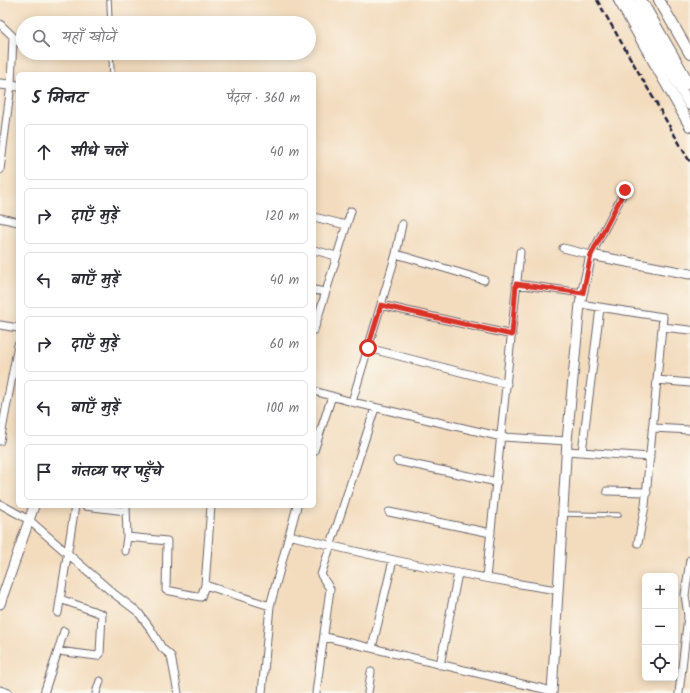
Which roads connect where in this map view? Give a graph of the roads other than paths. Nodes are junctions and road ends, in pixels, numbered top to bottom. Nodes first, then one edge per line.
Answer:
1 (109, 0) edge
2 (619, 0) edge
3 (630, 0) edge
4 (641, 0) edge
5 (659, 0) edge
6 (110, 16) edge
7 (0, 24) edge
8 (13, 37) junction
9 (16, 40) edge
10 (690, 54) edge
11 (111, 60) edge
12 (112, 72) edge
13 (0, 84) edge
14 (690, 85) edge
15 (14, 86) edge
16 (690, 105) edge
17 (690, 126) edge
18 (0, 170) edge
19 (625, 190) dead end
20 (351, 211) dead end
21 (0, 218) edge
22 (316, 218) edge
23 (16, 222) edge
24 (402, 224) dead end
25 (346, 225) junction
26 (562, 248) dead end
27 (316, 251) edge
28 (520, 252) dead end
29 (396, 254) junction
30 (591, 255) junction
31 (336, 256) junction
32 (690, 274) edge
33 (484, 280) dead end
34 (516, 284) junction
35 (316, 290) edge
36 (325, 292) junction
37 (583, 293) junction
38 (580, 304) junction
39 (381, 305) junction
40 (600, 308) junction
41 (316, 323) edge
42 (0, 325) edge
43 (16, 328) edge
44 (662, 328) junction
45 (690, 330) edge
46 (512, 335) junction
47 (368, 348) junction
48 (16, 356) edge
49 (657, 380) junction
50 (690, 383) edge
51 (507, 384) junction
52 (316, 392) edge
53 (332, 396) junction
54 (352, 402) junction
55 (375, 408) junction
56 (653, 428) junction
57 (690, 430) edge
58 (502, 437) junction
59 (0, 441) edge
60 (567, 441) junction
61 (316, 445) edge
62 (567, 451) junction
63 (582, 452) junction
64 (650, 457) junction
65 (397, 462) dead end
66 (497, 482) junction
67 (607, 491) dead end
68 (647, 492) junction
69 (0, 504) edge
70 (33, 508) edge
71 (75, 508) edge
72 (126, 508) edge
73 (211, 508) edge
74 (296, 508) edge
75 (389, 512) dead end
76 (563, 514) junction
77 (619, 515) dead end
78 (29, 520) junction
79 (491, 533) junction
80 (289, 535) junction
81 (126, 538) junction
82 (638, 543) dead end
83 (332, 546) junction
84 (125, 551) dead end
85 (67, 552) junction
86 (393, 560) junction
87 (690, 560) edge
88 (458, 573) junction
89 (486, 578) junction
90 (205, 585) junction
91 (557, 590) junction
92 (60, 599) junction
93 (0, 604) edge
94 (270, 606) junction
95 (58, 613) dead end
96 (64, 631) dead end
97 (325, 637) junction
98 (372, 648) junction
99 (58, 651) junction
100 (440, 665) junction
101 (371, 672) dead end
102 (100, 681) dead end
103 (0, 690) edge
104 (552, 692) edge
105 (9, 693) edge
106 (44, 693) edge
107 (96, 693) edge
108 (178, 693) edge
109 (262, 693) edge
110 (316, 693) edge
111 (368, 693) edge
112 (679, 693) edge

1 - 6 lane
2 - 17 main road
3 - 16 main road
4 - 14 main road
5 - 10 main road
7 - 8 street
8 - 9 street
8 - 15 street
11 - 12 lane
13 - 15 street
15 - 18 street
19 - 30 street
20 - 25 street
21 - 23 street
22 - 25 street
24 - 29 street
25 - 31 street
26 - 30 street
27 - 31 street
28 - 34 street
29 - 33 street
29 - 39 street
30 - 32 street
30 - 37 street
31 - 36 street
34 - 37 street
34 - 46 street
35 - 36 street
36 - 41 street
37 - 38 street
38 - 40 street
38 - 60 street
39 - 46 street
39 - 47 street
40 - 44 street
40 - 63 street
42 - 43 street
44 - 45 street
44 - 49 street
46 - 51 street
47 - 51 street
47 - 54 street
48 - 59 street
49 - 50 street
49 - 56 street
51 - 58 street
52 - 53 street
53 - 54 street
53 - 61 street
54 - 55 street
55 - 58 street
55 - 83 street
56 - 57 street
56 - 64 street
58 - 60 street
58 - 66 street
60 - 62 street
62 - 63 street
62 - 76 street
63 - 64 street
64 - 68 street
65 - 66 street
66 - 79 street
67 - 68 street
68 - 82 street
69 - 78 street
70 - 78 street
71 - 85 street
72 - 81 street
73 - 90 street
74 - 80 street
75 - 79 street
76 - 77 lane
76 - 91 street
78 - 85 street
78 - 93 street
79 - 89 street
80 - 83 street
80 - 94 street
81 - 84 street
81 - 90 street
83 - 86 street
83 - 97 street
85 - 92 street
85 - 108 street
86 - 88 street
86 - 98 street
87 - 112 street
88 - 89 street
88 - 100 street
89 - 91 street
90 - 94 street
91 - 104 street
92 - 95 street
92 - 99 street
94 - 109 street
96 - 99 street
97 - 98 street
97 - 110 street
98 - 100 street
99 - 106 street
100 - 104 street
101 - 111 street
102 - 107 street
103 - 105 street

